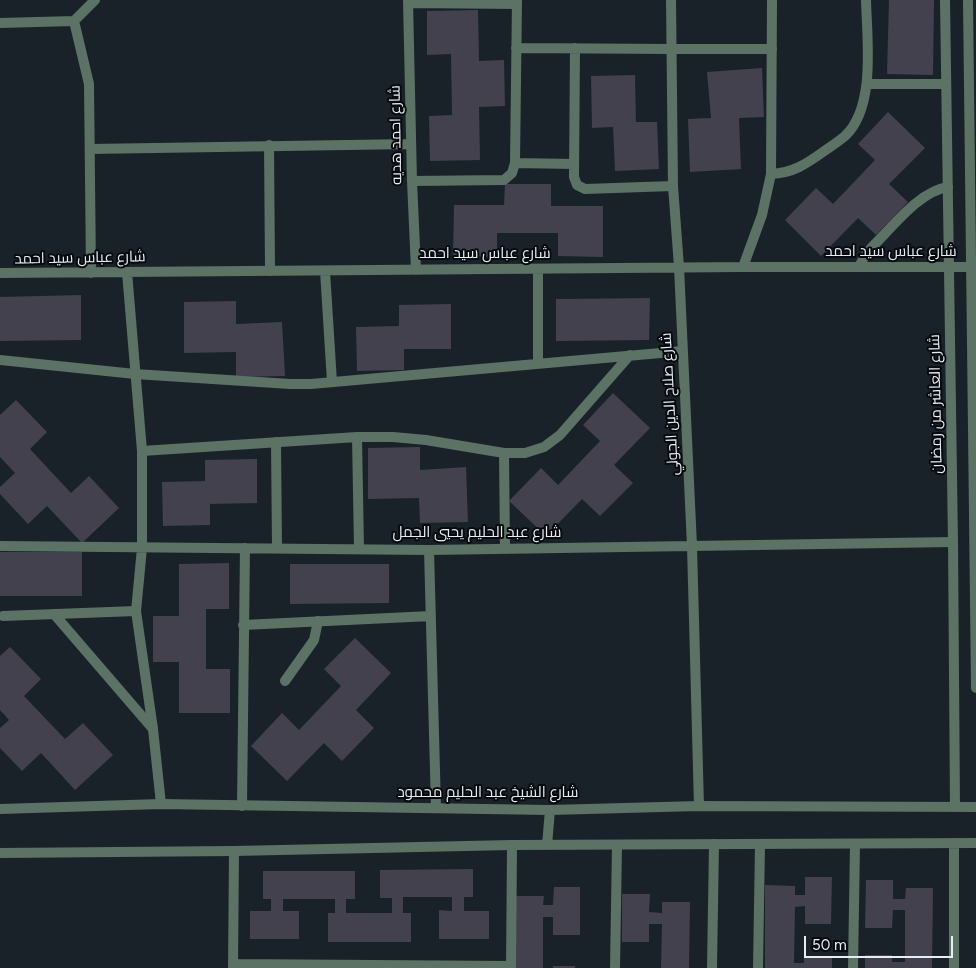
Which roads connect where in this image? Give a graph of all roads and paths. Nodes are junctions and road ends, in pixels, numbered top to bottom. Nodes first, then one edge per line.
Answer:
1 (95, 0) edge
2 (671, 0) edge
3 (772, 0) edge
4 (866, 0) edge
5 (945, 0) edge
6 (408, 2) edge
7 (517, 2) edge
8 (970, 7) edge
9 (74, 21) junction
10 (0, 23) edge
11 (516, 48) junction
12 (575, 48) junction
13 (672, 49) junction
14 (772, 49) junction
15 (867, 84) junction
16 (946, 84) junction
17 (973, 120) edge
18 (411, 144) junction
19 (269, 145) junction
20 (90, 149) junction
21 (515, 163) junction
22 (574, 164) junction
23 (771, 174) junction
24 (412, 181) junction
25 (673, 186) junction
26 (948, 187) junction
27 (743, 267) junction
28 (859, 267) junction
29 (949, 267) junction
30 (971, 267) junction
31 (679, 268) junction
32 (538, 269) junction
33 (325, 270) junction
34 (416, 270) junction
35 (270, 271) junction
36 (91, 272) junction
37 (127, 272) junction
38 (0, 273) edge
39 (974, 286) edge
40 (683, 350) junction
41 (630, 355) junction
42 (0, 360) edge
43 (538, 364) junction
44 (135, 374) junction
45 (332, 382) junction
46 (357, 437) junction
47 (975, 441) edge
48 (276, 442) junction
49 (142, 452) junction
50 (504, 453) junction
51 (975, 526) edge
52 (954, 542) junction
53 (0, 546) edge
54 (692, 546) junction
55 (142, 548) junction
56 (245, 548) junction
57 (277, 548) junction
58 (506, 548) junction
59 (358, 549) junction
60 (429, 550) junction
61 (976, 606) edge
62 (136, 611) junction
63 (54, 614) junction
64 (3, 616) dead end
65 (431, 616) junction
66 (318, 622) junction
67 (243, 625) junction
68 (285, 681) dead end
69 (976, 688) edge
70 (153, 729) junction
71 (161, 804) junction
72 (242, 806) junction
73 (699, 806) junction
74 (955, 807) junction
75 (976, 807) edge
76 (436, 808) junction
77 (0, 809) edge
78 (550, 810) junction
79 (954, 843) junction
80 (976, 843) edge
81 (617, 844) junction
82 (714, 844) junction
83 (760, 844) junction
84 (855, 844) junction
85 (512, 845) junction
86 (547, 845) junction
87 (234, 851) junction
88 (0, 853) edge
89 (233, 966) edge
90 (335, 966) edge
91 (409, 966) edge
92 (511, 967) edge
93 (615, 968) edge
94 (712, 968) edge
95 (758, 968) edge
96 (853, 968) edge
97 (954, 968) edge

1 - 9 street
2 - 13 street, شارع صلاح الدين الجولي
3 - 14 street
4 - 15 street
5 - 16 street, شارع العاشر من رمضان
6 - 7 street
6 - 18 street, شارع احمد هديه
7 - 11 street
8 - 17 street
9 - 10 street
9 - 20 street
11 - 12 street
11 - 21 street
12 - 13 street
12 - 22 street
13 - 14 street
13 - 25 street, شارع صلاح الدين الجولي
14 - 23 street
15 - 16 street
15 - 23 street
16 - 26 street, شارع العاشر من رمضان
17 - 30 street
18 - 19 street
18 - 24 street, شارع احمد هديه
19 - 20 street
19 - 35 street
20 - 36 street
21 - 22 street
21 - 24 street
22 - 25 street
23 - 27 street
24 - 34 street, شارع احمد هديه
25 - 31 street, شارع صلاح الدين الجولي
26 - 28 street
26 - 29 street, شارع العاشر من رمضان
27 - 28 street, شارع عباس سيد احمد
27 - 31 street, شارع عباس سيد احمد
28 - 29 street, شارع عباس سيد احمد
29 - 30 street, شارع عباس سيد احمد
29 - 52 street, شارع العاشر من رمضان
30 - 39 street
31 - 32 street, شارع عباس سيد احمد
31 - 40 street, شارع صلاح الدين الجولي
32 - 34 street, شارع عباس سيد احمد
32 - 43 street
33 - 34 street, شارع عباس سيد احمد
33 - 35 street, شارع عباس سيد احمد
33 - 45 street
35 - 37 street, شارع عباس سيد احمد
36 - 37 street, شارع عباس سيد احمد
36 - 38 street, شارع عباس سيد احمد
37 - 44 street
39 - 47 street
40 - 41 street
40 - 54 street, شارع صلاح الدين الجولي
41 - 43 street
41 - 50 street
42 - 44 street
43 - 45 street
44 - 45 street
44 - 49 street
46 - 48 street
46 - 50 street
46 - 59 street
47 - 51 street
48 - 49 street
48 - 57 street
49 - 55 street
50 - 58 street
51 - 61 street
52 - 54 street, شارع عبد الحليم يحيي الجمل
52 - 74 street, شارع العاشر من رمضان
53 - 55 street, شارع عبد الحليم يحيي الجمل
54 - 58 street, شارع عبد الحليم يحيي الجمل
54 - 73 street, شارع صلاح الدين الجولي
55 - 56 street, شارع عبد الحليم يحيي الجمل
55 - 62 street
56 - 57 street, شارع عبد الحليم يحيي الجمل
56 - 67 street
57 - 59 street, شارع عبد الحليم يحيي الجمل
58 - 60 street, شارع عبد الحليم يحيي الجمل
59 - 60 street, شارع عبد الحليم يحيي الجمل
60 - 65 street
61 - 69 street
62 - 63 street
62 - 70 street
63 - 64 street
63 - 70 street
65 - 66 street
65 - 76 street
66 - 67 street
66 - 68 street
67 - 72 street
70 - 71 street
71 - 72 street, شارع الشيخ عبد الحليم محمود
71 - 77 street, شارع الشيخ عبد الحليم محمود
72 - 76 street, شارع الشيخ عبد الحليم محمود
73 - 74 street, شارع الشيخ عبد الحليم محمود
73 - 78 street, شارع الشيخ عبد الحليم محمود
74 - 75 street, شارع الشيخ عبد الحليم محمود
76 - 78 street, شارع الشيخ عبد الحليم محمود
78 - 86 street
79 - 80 street
79 - 84 street
79 - 97 street
81 - 82 street
81 - 86 street
81 - 93 street
82 - 83 street
82 - 94 street
83 - 84 street
83 - 95 street
84 - 96 street
85 - 86 street
85 - 87 street
85 - 92 street
87 - 88 street
87 - 89 street
89 - 90 street
90 - 91 street
91 - 92 street

